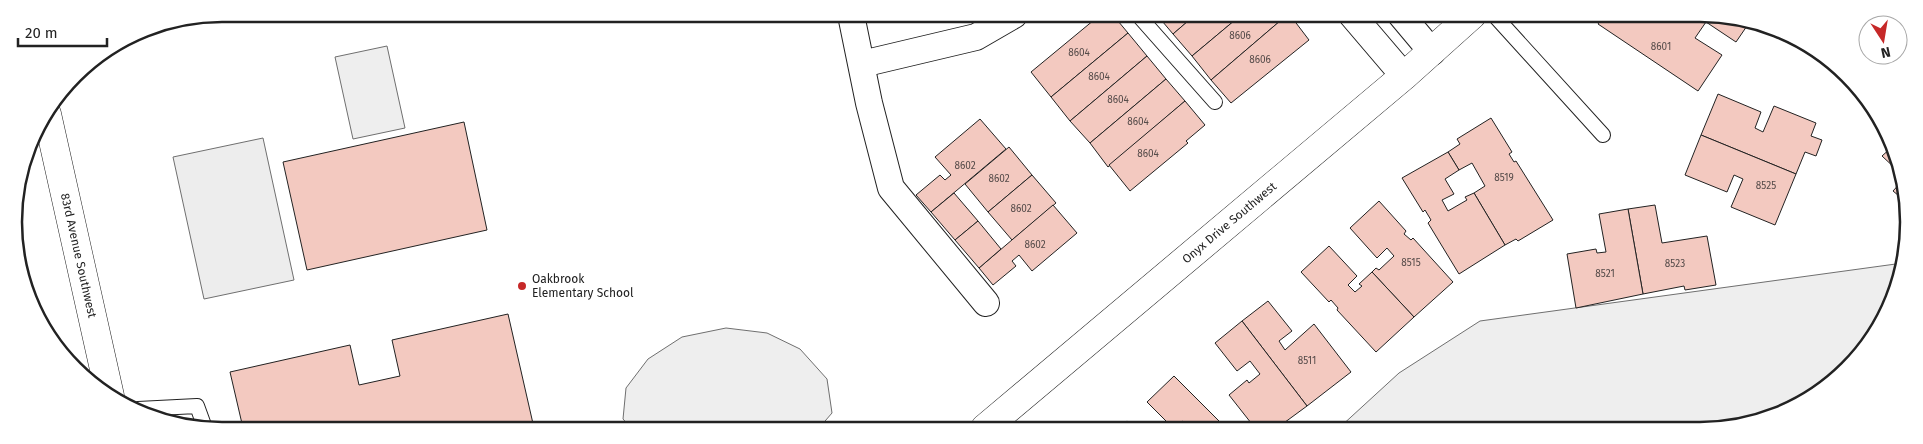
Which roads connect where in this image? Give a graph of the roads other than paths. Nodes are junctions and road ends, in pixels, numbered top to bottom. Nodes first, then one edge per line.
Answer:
1 (853, 22) edge
2 (1002, 22) edge
3 (1144, 22) edge
4 (1358, 22) edge
5 (1407, 22) edge
6 (1464, 22) edge
7 (1500, 22) edge
8 (1432, 52) junction
9 (862, 64) junction
10 (1404, 76) junction
11 (1215, 102) dead end
12 (49, 122) edge
13 (1603, 135) dead end
14 (986, 303) dead end
15 (108, 385) edge
16 (152, 408) edge
17 (202, 420) edge
18 (992, 422) edge

1 - 9 street
2 - 9 street
3 - 11 lane
4 - 10 street
5 - 8 street
6 - 8 street, Onyx Drive Southwest
7 - 13 lane
8 - 10 street, Onyx Drive Southwest
9 - 14 street
10 - 18 street, Onyx Drive Southwest
12 - 15 street, 83rd Avenue Southwest
16 - 17 lane

